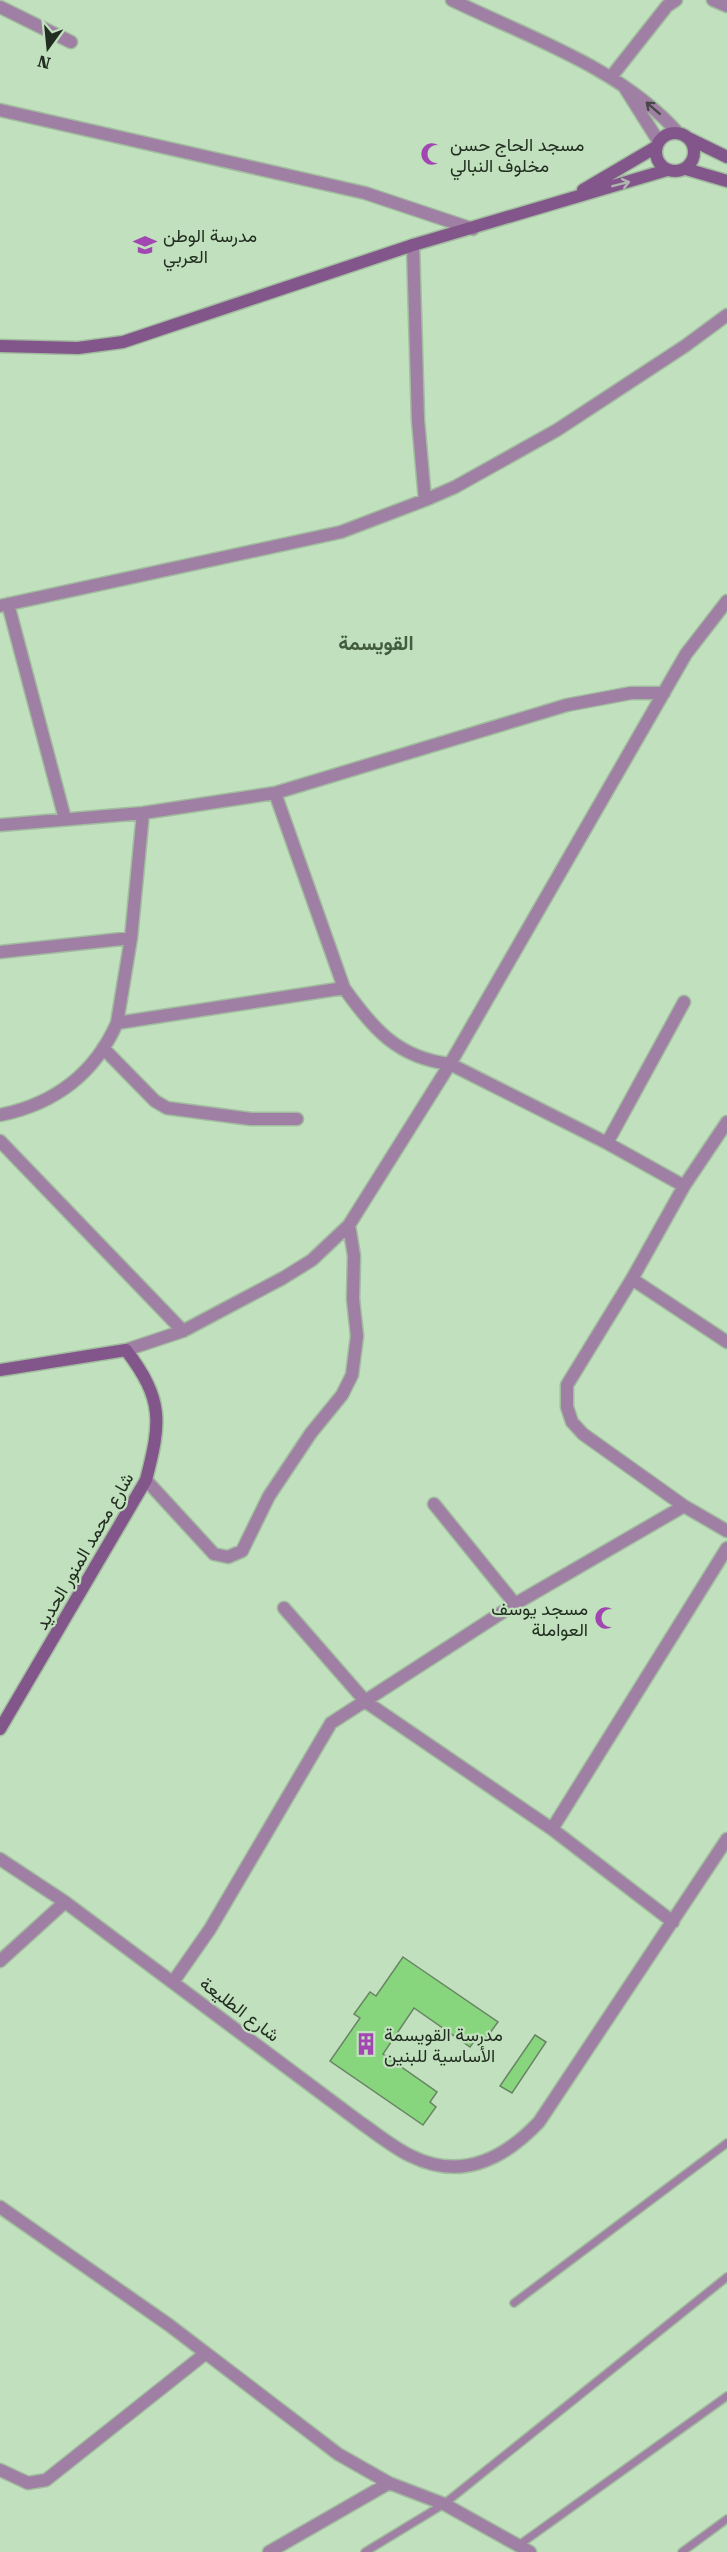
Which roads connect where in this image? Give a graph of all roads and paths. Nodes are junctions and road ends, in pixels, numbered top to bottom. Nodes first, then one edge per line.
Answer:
1 (452, 0) edge
2 (676, 0) edge
3 (712, 0) edge
4 (727, 6) edge
5 (0, 7) edge
6 (71, 42) dead end
7 (611, 77) junction
8 (624, 87) junction
9 (0, 110) edge
10 (683, 136) junction
11 (657, 144) junction
12 (727, 157) edge
13 (686, 169) junction
14 (666, 170) junction
15 (727, 181) edge
16 (574, 196) junction
17 (473, 228) junction
18 (414, 245) junction
19 (727, 315) edge
20 (0, 346) edge
21 (425, 500) junction
22 (727, 601) edge
23 (4, 605) edge
24 (664, 693) junction
25 (275, 793) junction
26 (143, 813) junction
27 (65, 819) junction
28 (0, 825) edge
29 (131, 938) junction
30 (0, 952) edge
31 (344, 988) junction
32 (684, 1002) dead end
33 (117, 1023) junction
34 (103, 1048) junction
35 (450, 1064) junction
36 (0, 1115) edge
37 (297, 1119) dead end
38 (727, 1122) edge
39 (0, 1141) edge
40 (606, 1143) junction
41 (684, 1186) junction
42 (349, 1225) junction
43 (632, 1279) junction
44 (183, 1331) junction
45 (727, 1342) edge
46 (126, 1350) junction
47 (0, 1370) edge
48 (146, 1480) junction
49 (434, 1504) dead end
50 (684, 1506) junction
51 (727, 1530) edge
52 (727, 1548) edge
53 (515, 1604) junction
54 (284, 1608) dead end
55 (366, 1702) junction
56 (0, 1729) edge
57 (552, 1829) junction
58 (727, 1839) edge
59 (0, 1859) edge
60 (65, 1902) junction
61 (673, 1922) junction
62 (0, 1961) edge
63 (173, 1982) junction
64 (727, 2143) edge
65 (0, 2207) edge
66 (727, 2277) edge
67 (514, 2303) dead end
68 (206, 2353) junction
69 (727, 2396) edge
70 (0, 2470) edge
71 (389, 2483) junction
72 (444, 2504) junction
73 (727, 2519) edge
74 (519, 2545) junction
75 (269, 2552) edge
76 (365, 2552) edge
77 (530, 2552) edge
78 (682, 2552) edge

1 - 7 street
2 - 7 street
3 - 4 street
5 - 6 street
7 - 8 street
10 -> 8 street
8 - 11 street
9 - 17 street
10 - 11 street
10 - 12 street
10 - 13 street
11 - 14 street
11 - 16 street
13 - 14 street
13 - 15 street
16 -> 14 street
16 - 17 street
17 - 18 street
18 - 20 street
18 - 21 street
19 - 21 street
21 - 23 street
22 - 24 street
23 - 27 street
24 - 25 street
24 - 35 street
25 - 26 street
25 - 31 street
26 - 27 street
26 - 29 street
27 - 28 street
29 - 30 street
29 - 33 street
31 - 33 street
31 - 35 street
32 - 40 street
33 - 34 street
34 - 36 street
34 - 37 street
35 - 40 street
35 - 42 street
38 - 41 street
39 - 44 street
40 - 41 street
41 - 43 street
42 - 44 street
42 - 48 street
43 - 45 street
43 - 50 street
44 - 46 street
46 - 47 street
46 - 48 street, شارع محمد المنور الحديد
48 - 56 street, شارع محمد المنور الحديد
49 - 53 street
50 - 51 street
50 - 53 street
52 - 57 street
53 - 55 street
54 - 55 street
55 - 57 street
55 - 63 street
57 - 61 street
58 - 61 street
59 - 60 street, شارع الطليعة
60 - 62 street
60 - 63 street, شارع الطليعة
61 - 63 street, شارع الطليعة
64 - 67 lane
65 - 68 street
66 - 72 lane
68 - 70 street
68 - 71 street
69 - 74 lane
71 - 72 street
71 - 75 street
72 - 74 street
72 - 76 lane
73 - 78 lane
74 - 77 street

